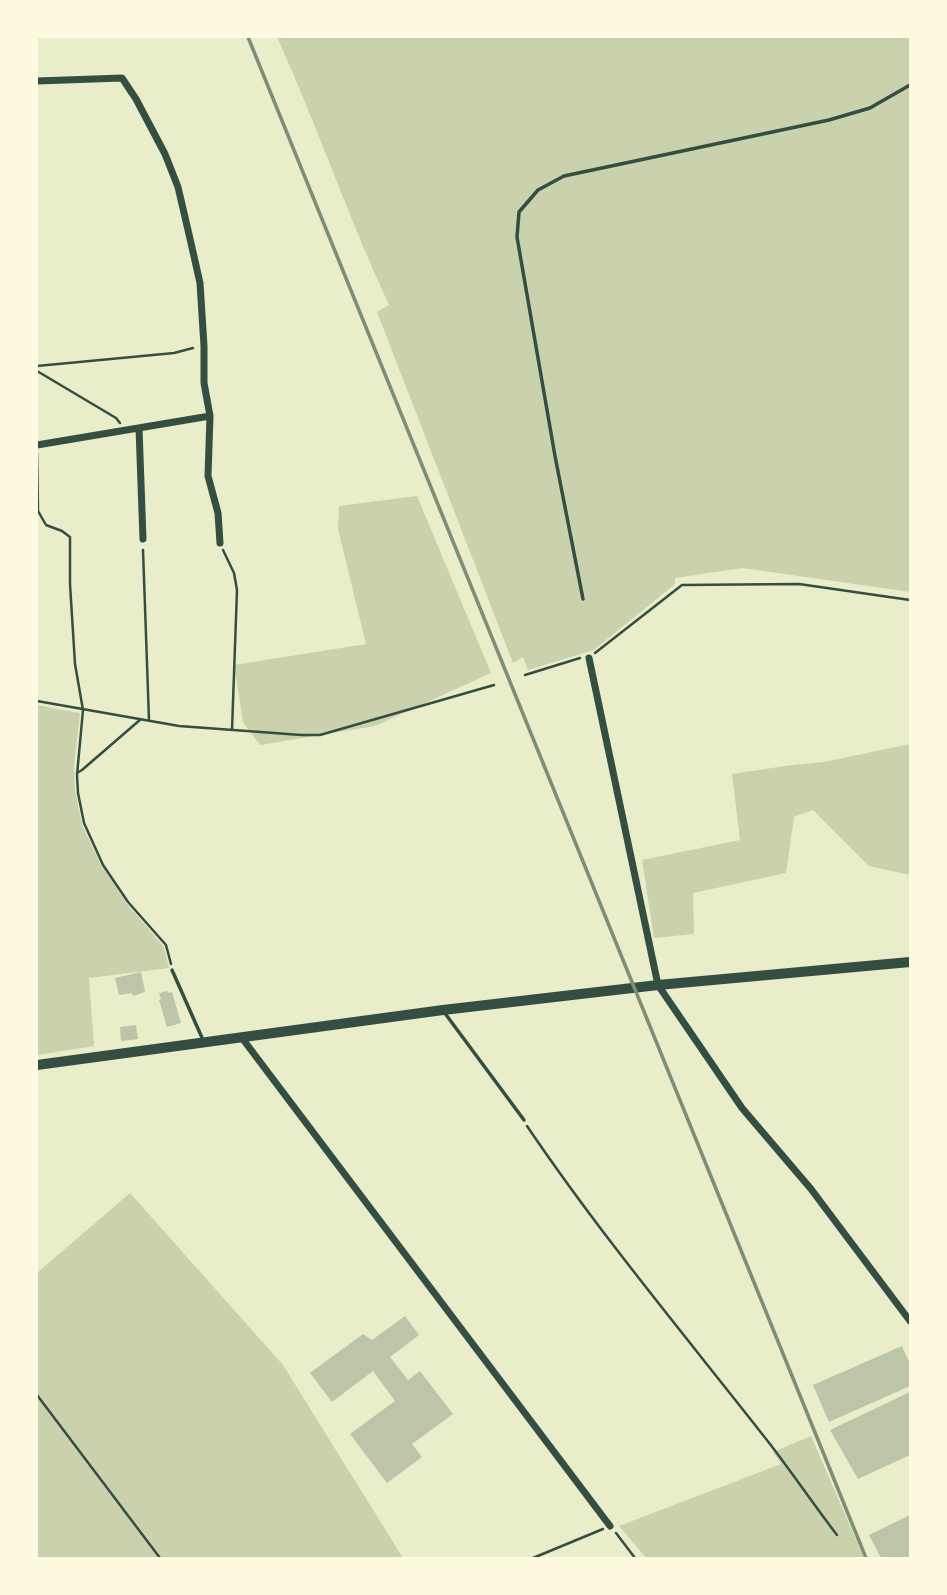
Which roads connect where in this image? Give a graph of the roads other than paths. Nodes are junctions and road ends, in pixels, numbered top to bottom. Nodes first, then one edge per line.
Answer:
1 (37, 81) edge
2 (910, 85) edge
3 (210, 416) junction
4 (139, 428) junction
5 (37, 445) edge
6 (143, 539) road end
7 (220, 543) road end
8 (583, 599) dead end
9 (589, 658) road end
10 (910, 962) edge
11 (172, 970) road end
12 (658, 985) junction
13 (443, 1010) junction
14 (242, 1038) junction
15 (204, 1042) junction
16 (37, 1065) edge
17 (524, 1120) road end
18 (910, 1321) edge
19 (610, 1526) road end

1 - 3 street
2 - 8 lane
3 - 4 street
3 - 7 street
4 - 5 street
4 - 6 street
9 - 12 street
10 - 12 main road
11 - 15 lane
12 - 13 main road
12 - 18 street
13 - 14 main road
13 - 17 lane
14 - 15 main road
14 - 19 street
15 - 16 main road

